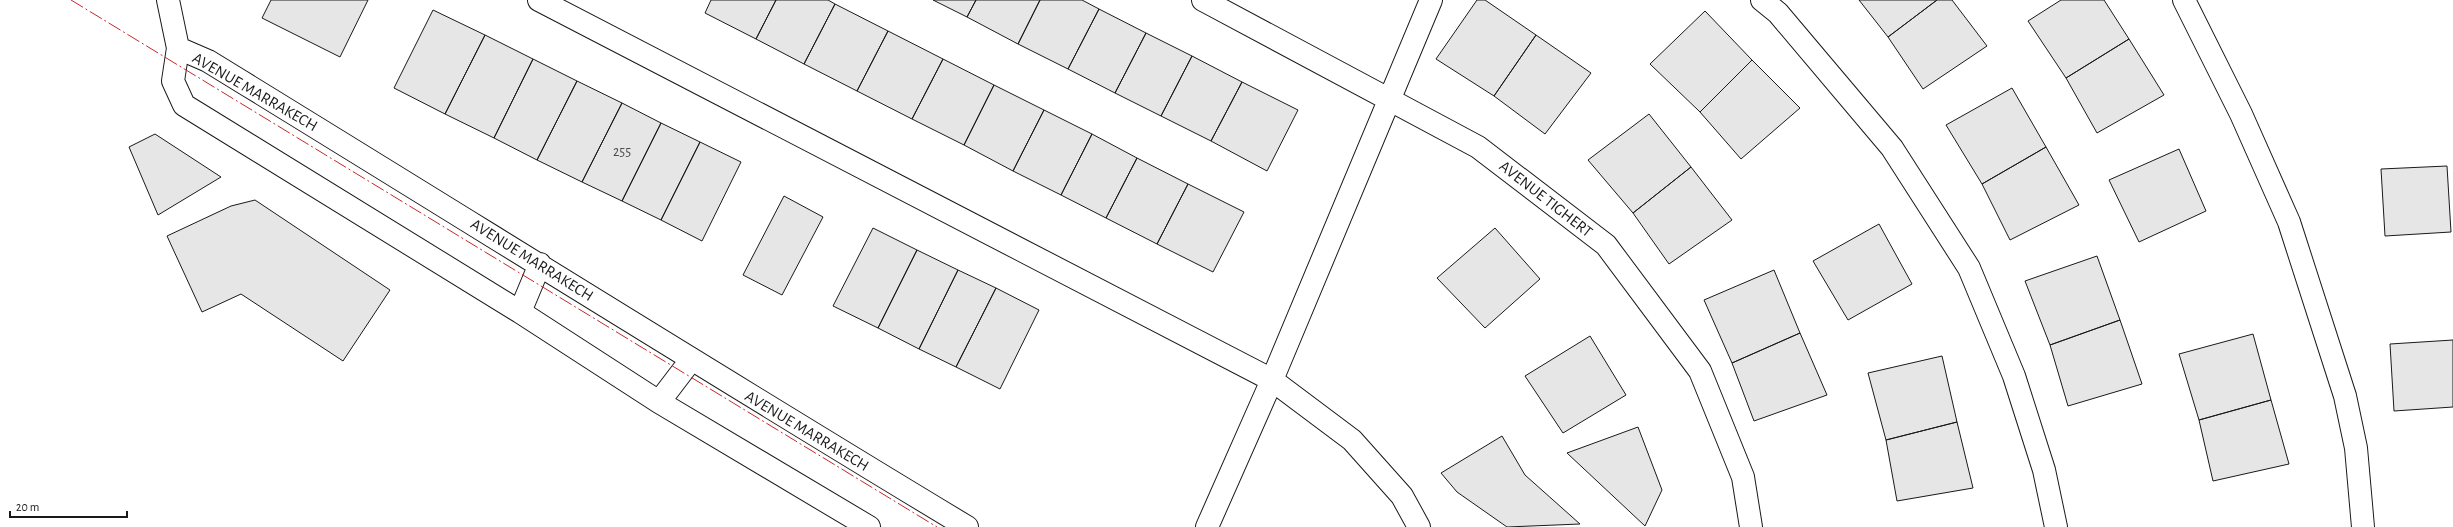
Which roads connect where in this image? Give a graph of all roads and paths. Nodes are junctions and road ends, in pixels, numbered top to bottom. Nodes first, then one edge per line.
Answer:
1 (168, 0) edge
2 (539, 0) edge
3 (1203, 0) edge
4 (1431, 0) edge
5 (1762, 0) edge
6 (2184, 0) edge
7 (178, 48) junction
8 (1391, 99) junction
9 (540, 264) junction
10 (520, 312) junction
11 (691, 360) junction
12 (1272, 380) junction
13 (659, 402) junction
14 (870, 527) edge
15 (967, 527) edge
16 (1207, 527) edge
17 (1419, 527) edge
18 (1751, 527) edge
19 (2056, 527) edge
20 (2363, 527) edge

1 - 7 street
2 - 12 street
3 - 8 street, AVENUE TIGHERT
4 - 8 street
5 - 19 street
6 - 20 street
7 - 9 street, AVENUE MARRAKECH
7 - 10 street, AVENUE MARRAKECH
8 - 12 street
8 - 18 street, AVENUE TIGHERT
9 - 10 street
9 - 11 street, AVENUE MARRAKECH
10 - 13 street, AVENUE MARRAKECH
11 - 13 street
11 - 15 street, AVENUE MARRAKECH
12 - 16 street
12 - 17 street
13 - 14 street, AVENUE MARRAKECH

